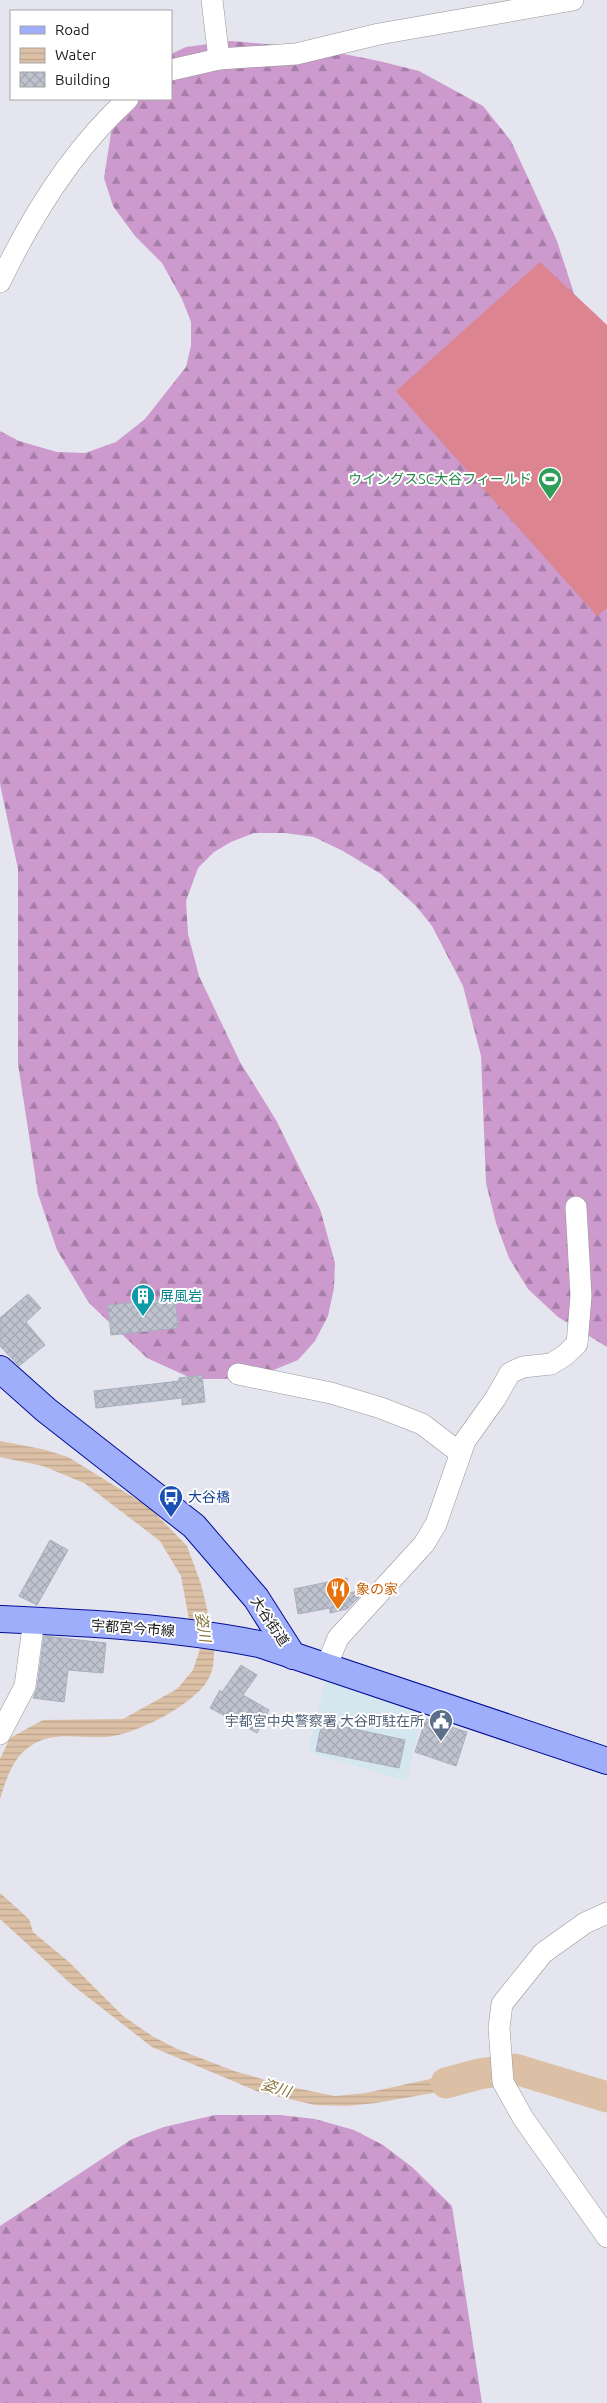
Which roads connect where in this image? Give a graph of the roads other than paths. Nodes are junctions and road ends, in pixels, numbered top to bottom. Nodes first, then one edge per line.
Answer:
1 (212, 0) edge
2 (573, 0) edge
3 (219, 59) junction
4 (172, 70) edge
5 (127, 100) edge
6 (0, 282) edge
7 (576, 1207) dead end
8 (0, 1369) edge
9 (238, 1374) dead end
10 (460, 1453) junction
11 (0, 1619) edge
12 (34, 1620) junction
13 (294, 1656) junction
14 (326, 1666) junction
15 (0, 1734) edge
16 (607, 1761) edge
17 (607, 1913) edge
18 (607, 2237) edge

1 - 3 street
2 - 3 street
3 - 4 street
5 - 6 street
7 - 10 street
8 - 13 main road, 大谷街道
9 - 10 street
10 - 14 street
11 - 12 main road, 宇都宮今市線
12 - 13 main road, 宇都宮今市線
12 - 15 street
13 - 14 main road, 大谷街道
14 - 16 main road, 大谷街道
17 - 18 street

